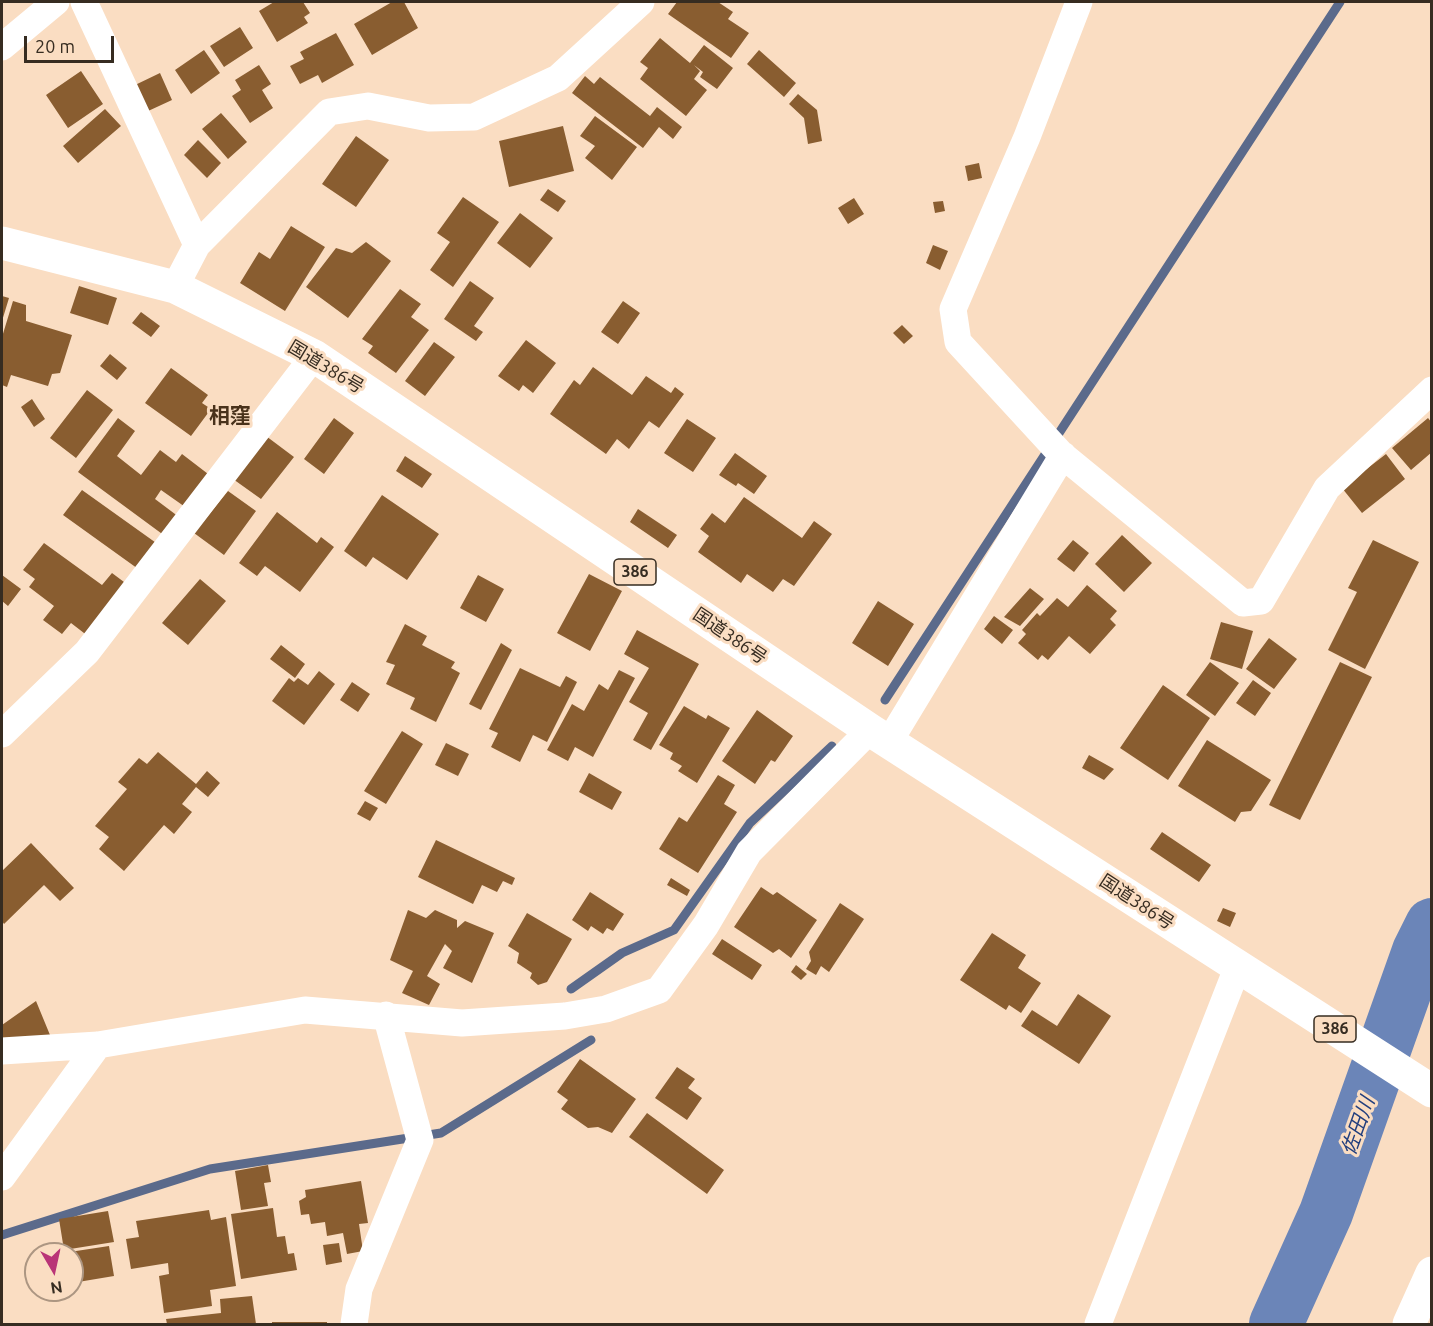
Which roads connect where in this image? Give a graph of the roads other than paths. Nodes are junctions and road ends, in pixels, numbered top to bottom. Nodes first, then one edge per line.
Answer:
1 (56, 2) edge
2 (84, 2) edge
3 (641, 2) edge
4 (1079, 2) edge
5 (2, 47) edge
6 (2, 243) edge
7 (197, 245) junction
8 (175, 287) junction
9 (314, 356) junction
10 (1431, 390) edge
11 (1062, 454) junction
12 (2, 734) edge
13 (880, 736) junction
14 (1238, 966) junction
15 (386, 1015) junction
16 (98, 1045) junction
17 (2, 1051) edge
18 (1431, 1092) edge
19 (2, 1177) edge
20 (1431, 1273) edge
21 (354, 1324) edge
22 (1098, 1324) edge
23 (1409, 1324) edge

1 - 5 street
2 - 7 street
3 - 7 street
4 - 11 street
6 - 8 main road, 国道386号 / 386
7 - 8 street
8 - 9 main road, 国道386号 / 386
9 - 12 street
9 - 13 main road, 国道386号 / 386
10 - 11 street
11 - 13 street
13 - 14 main road, 国道386号 / 386
13 - 15 street
14 - 18 main road, 国道386号 / 386
14 - 22 street
15 - 16 street
15 - 21 street
16 - 17 street
16 - 19 street
20 - 23 main road

